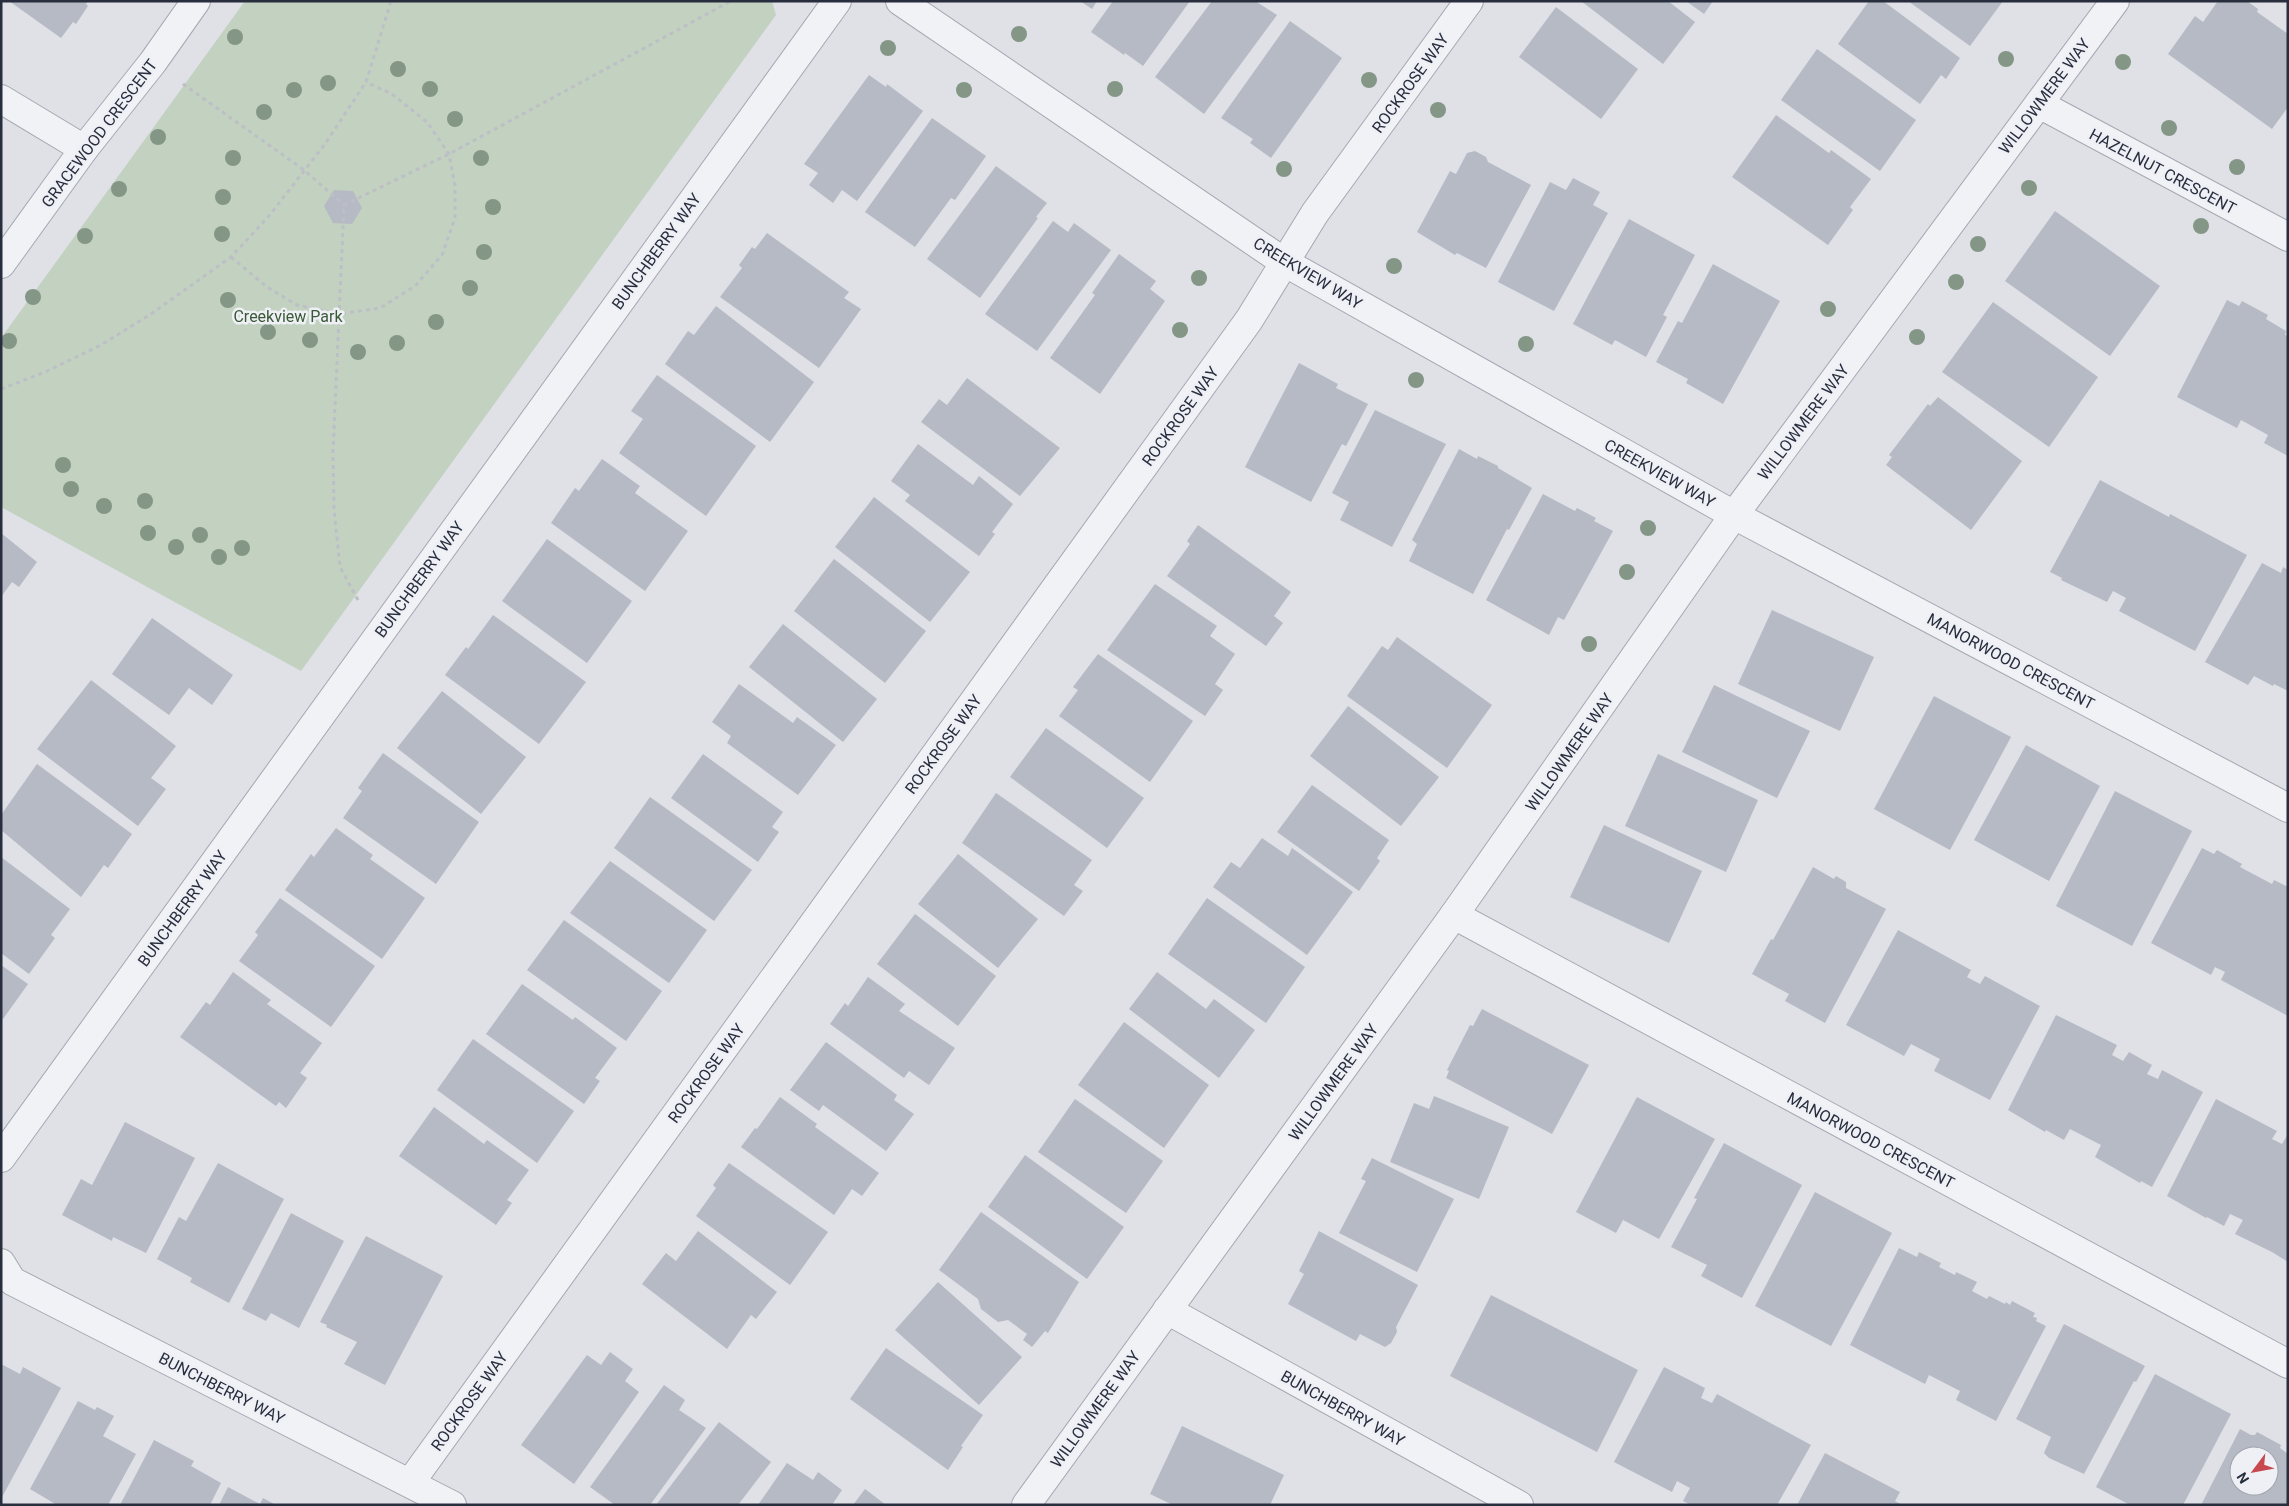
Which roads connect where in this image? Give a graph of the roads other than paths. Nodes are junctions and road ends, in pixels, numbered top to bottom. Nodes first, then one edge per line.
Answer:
1 (196, 1) edge
2 (837, 1) edge
3 (900, 1) edge
4 (1469, 1) edge
5 (2115, 1) edge
6 (1, 99) edge
7 (2039, 104) junction
8 (84, 150) junction
9 (2288, 237) edge
10 (1284, 262) junction
11 (1, 264) edge
12 (1734, 515) junction
13 (2288, 808) edge
14 (1454, 916) junction
15 (1, 1158) edge
16 (1, 1263) edge
17 (1167, 1310) junction
18 (2288, 1364) edge
19 (410, 1483) junction
20 (452, 1505) edge
21 (1026, 1505) edge
22 (1519, 1505) edge

1 - 8 street, GRACEWOOD CRESCENT
2 - 15 street, BUNCHBERRY WAY
3 - 10 street, CREEKVIEW WAY
4 - 10 street, ROCKROSE WAY
5 - 7 street, WILLOWMERE WAY
6 - 8 street
7 - 9 street, HAZELNUT CRESCENT
7 - 12 street, WILLOWMERE WAY
8 - 11 street, GRACEWOOD CRESCENT
10 - 12 street, CREEKVIEW WAY
10 - 19 street, ROCKROSE WAY
12 - 13 street, MANORWOOD CRESCENT
12 - 14 street, WILLOWMERE WAY
14 - 17 street, WILLOWMERE WAY
14 - 18 street, MANORWOOD CRESCENT
16 - 19 street, BUNCHBERRY WAY
17 - 21 street, WILLOWMERE WAY
17 - 22 street, BUNCHBERRY WAY
19 - 20 street, BUNCHBERRY WAY

